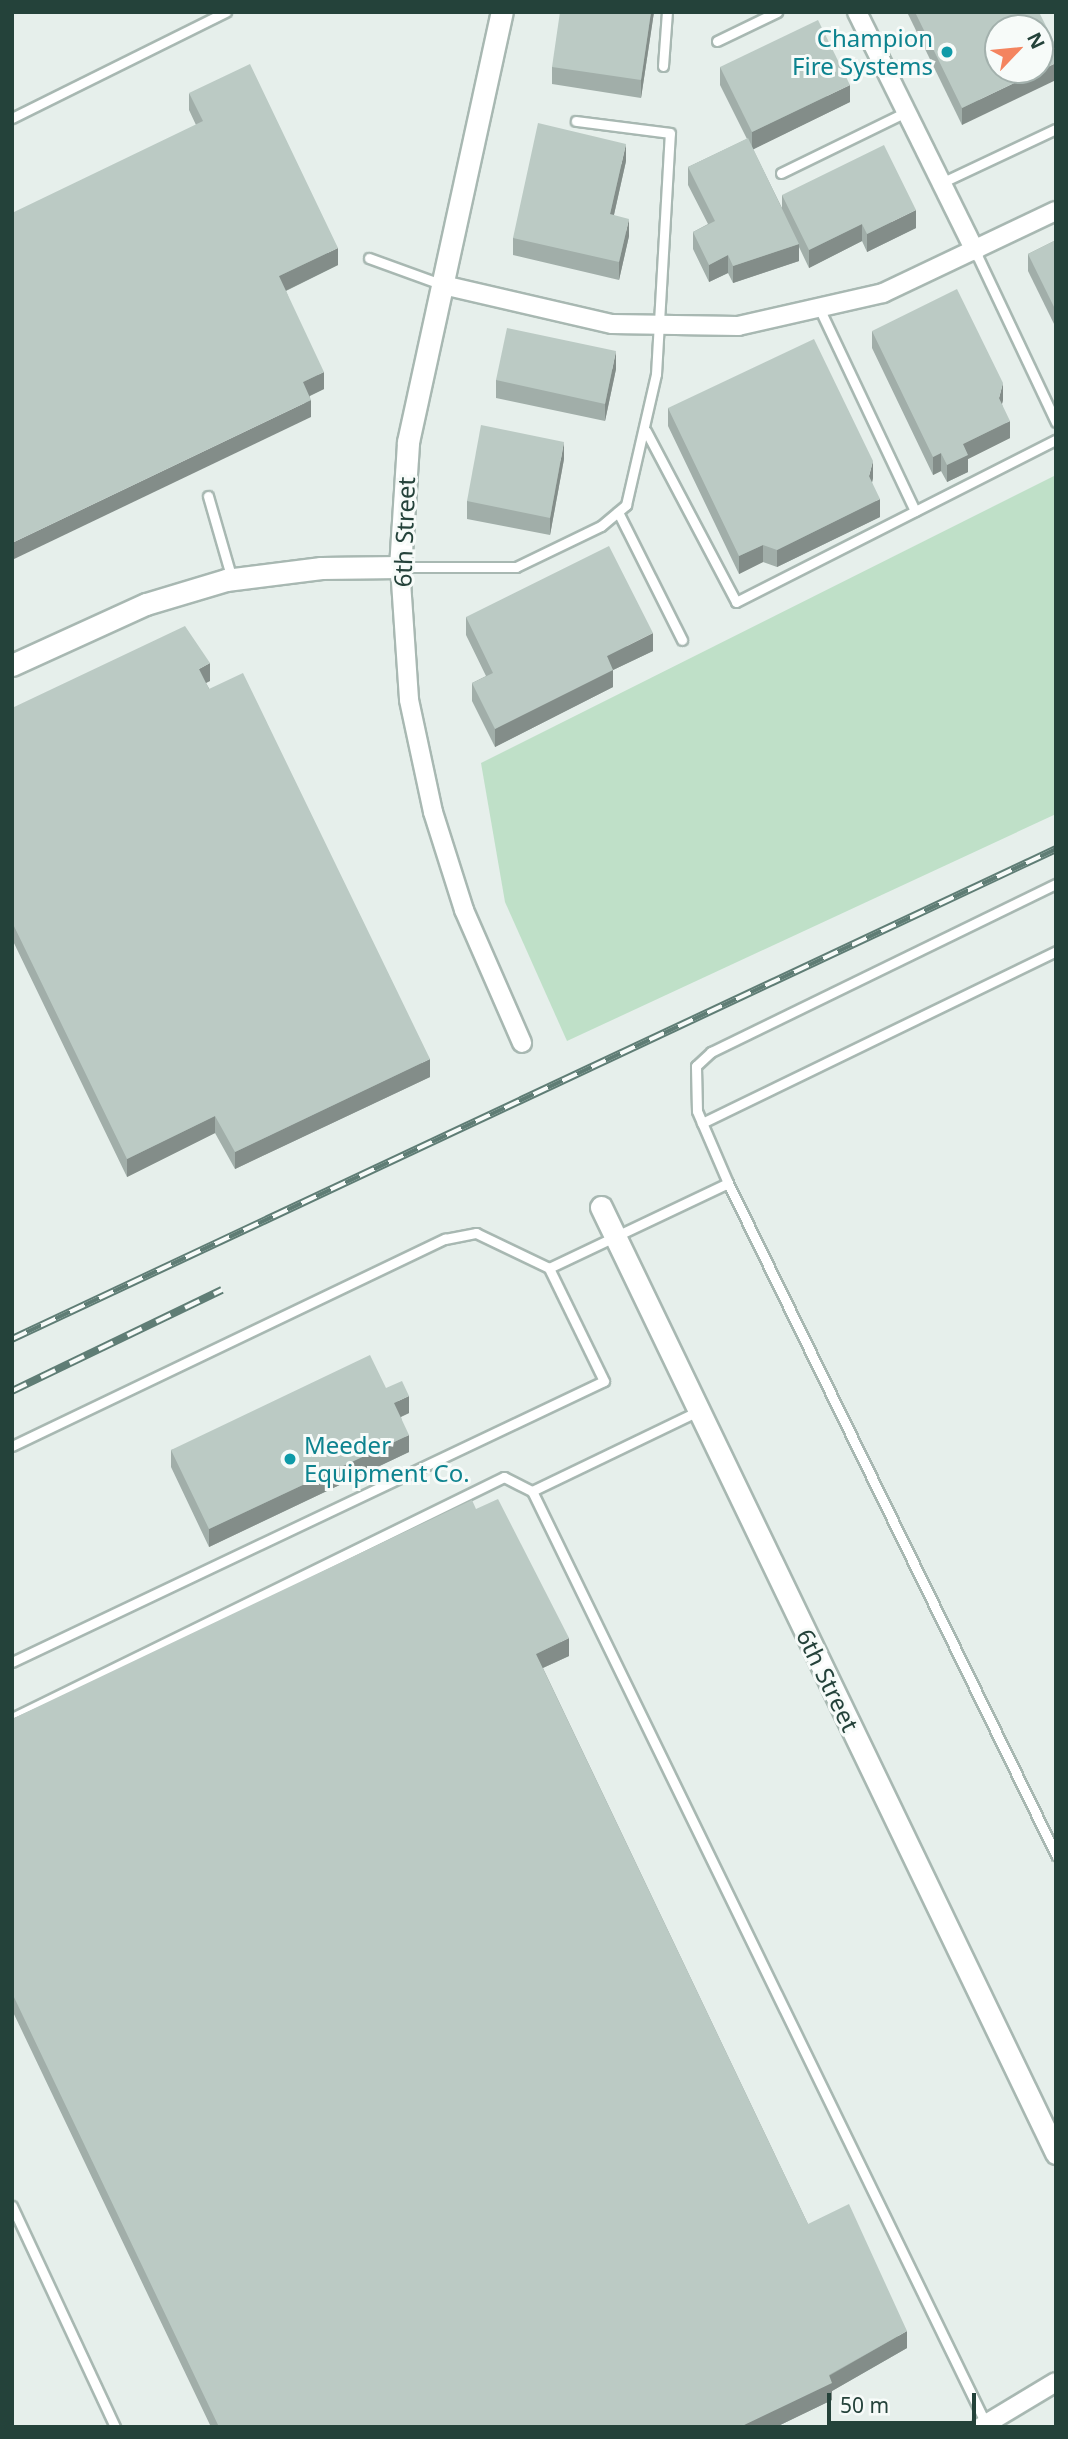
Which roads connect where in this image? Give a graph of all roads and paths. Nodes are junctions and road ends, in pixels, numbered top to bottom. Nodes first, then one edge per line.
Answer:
1 (226, 12) edge
2 (502, 12) edge
3 (667, 12) edge
4 (776, 12) edge
5 (857, 12) edge
6 (717, 41) dead end
7 (663, 66) dead end
8 (906, 112) junction
9 (12, 118) edge
10 (576, 121) dead end
11 (1056, 130) edge
12 (781, 173) dead end
13 (942, 183) junction
14 (1056, 211) edge
15 (975, 251) junction
16 (369, 258) dead end
17 (443, 285) junction
18 (821, 312) junction
19 (657, 328) junction
20 (1056, 422) edge
21 (646, 431) junction
22 (1056, 440) edge
23 (208, 496) dead end
24 (915, 511) junction
25 (618, 512) junction
26 (400, 567) junction
27 (232, 579) junction
28 (682, 640) dead end
29 (12, 665) edge
30 (1056, 884) edge
31 (1056, 951) edge
32 (522, 1043) dead end
33 (702, 1123) junction
34 (728, 1183) junction
35 (601, 1207) dead end
36 (615, 1237) junction
37 (549, 1268) junction
38 (698, 1410) junction
39 (12, 1446) edge
40 (532, 1491) junction
41 (12, 1662) edge
42 (12, 1718) edge
43 (1056, 1856) edge
44 (1056, 2153) edge
45 (12, 2206) edge
46 (1056, 2382) edge
47 (984, 2425) edge
48 (114, 2427) edge

1 - 9 lane
2 - 17 street, 6th Street
3 - 7 lane
4 - 6 lane
5 - 8 street
8 - 12 lane
8 - 13 street
10 - 19 lane
11 - 13 lane
13 - 15 street
14 - 15 street
15 - 18 street
15 - 20 lane
16 - 17 lane
17 - 19 street
17 - 26 street, 6th Street
18 - 19 street
18 - 24 lane
19 - 21 lane
21 - 24 lane
21 - 25 lane
22 - 24 lane
23 - 27 lane
25 - 26 lane
25 - 28 lane
26 - 27 street
26 - 32 street, 6th Street
27 - 29 street
30 - 33 lane
31 - 33 lane
33 - 34 lane
34 - 36 lane
34 - 43 lane
35 - 36 street, 6th Street
36 - 37 lane
36 - 38 street, 6th Street
37 - 39 lane
37 - 41 lane
38 - 40 lane
38 - 44 street, 6th Street
40 - 42 lane
40 - 47 lane
45 - 48 lane
46 - 47 street

